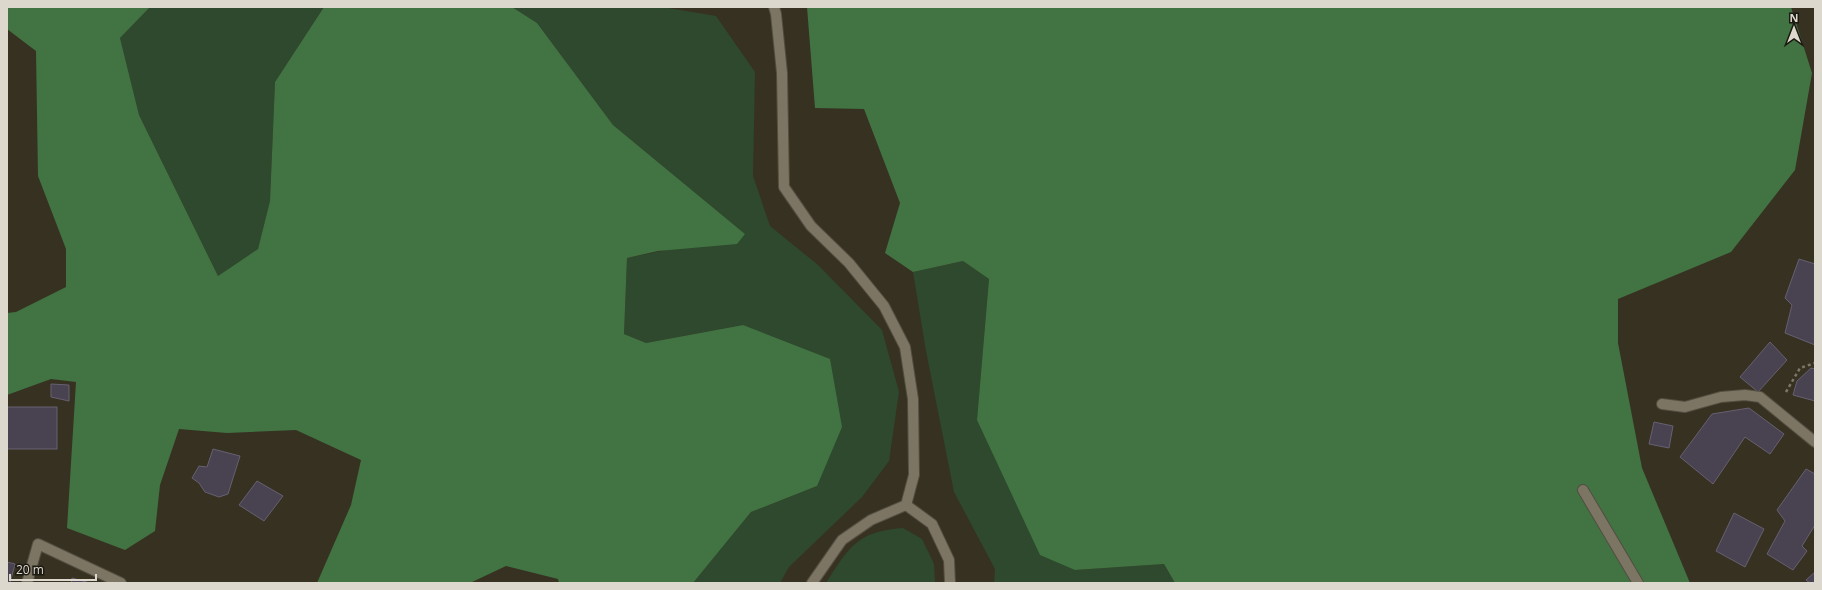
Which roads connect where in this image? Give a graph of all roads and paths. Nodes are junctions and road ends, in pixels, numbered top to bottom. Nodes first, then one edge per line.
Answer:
1 (774, 7) edge
2 (1815, 363) edge
3 (1662, 404) dead end
4 (1775, 409) junction
5 (1815, 442) edge
6 (1583, 490) dead end
7 (906, 505) junction
8 (27, 583) edge
9 (121, 583) edge
10 (812, 583) edge
11 (950, 583) edge
12 (1638, 583) edge

1 - 7 street
2 - 4 path
3 - 4 street
4 - 5 street
6 - 12 street
7 - 10 street
7 - 11 street
8 - 9 street

